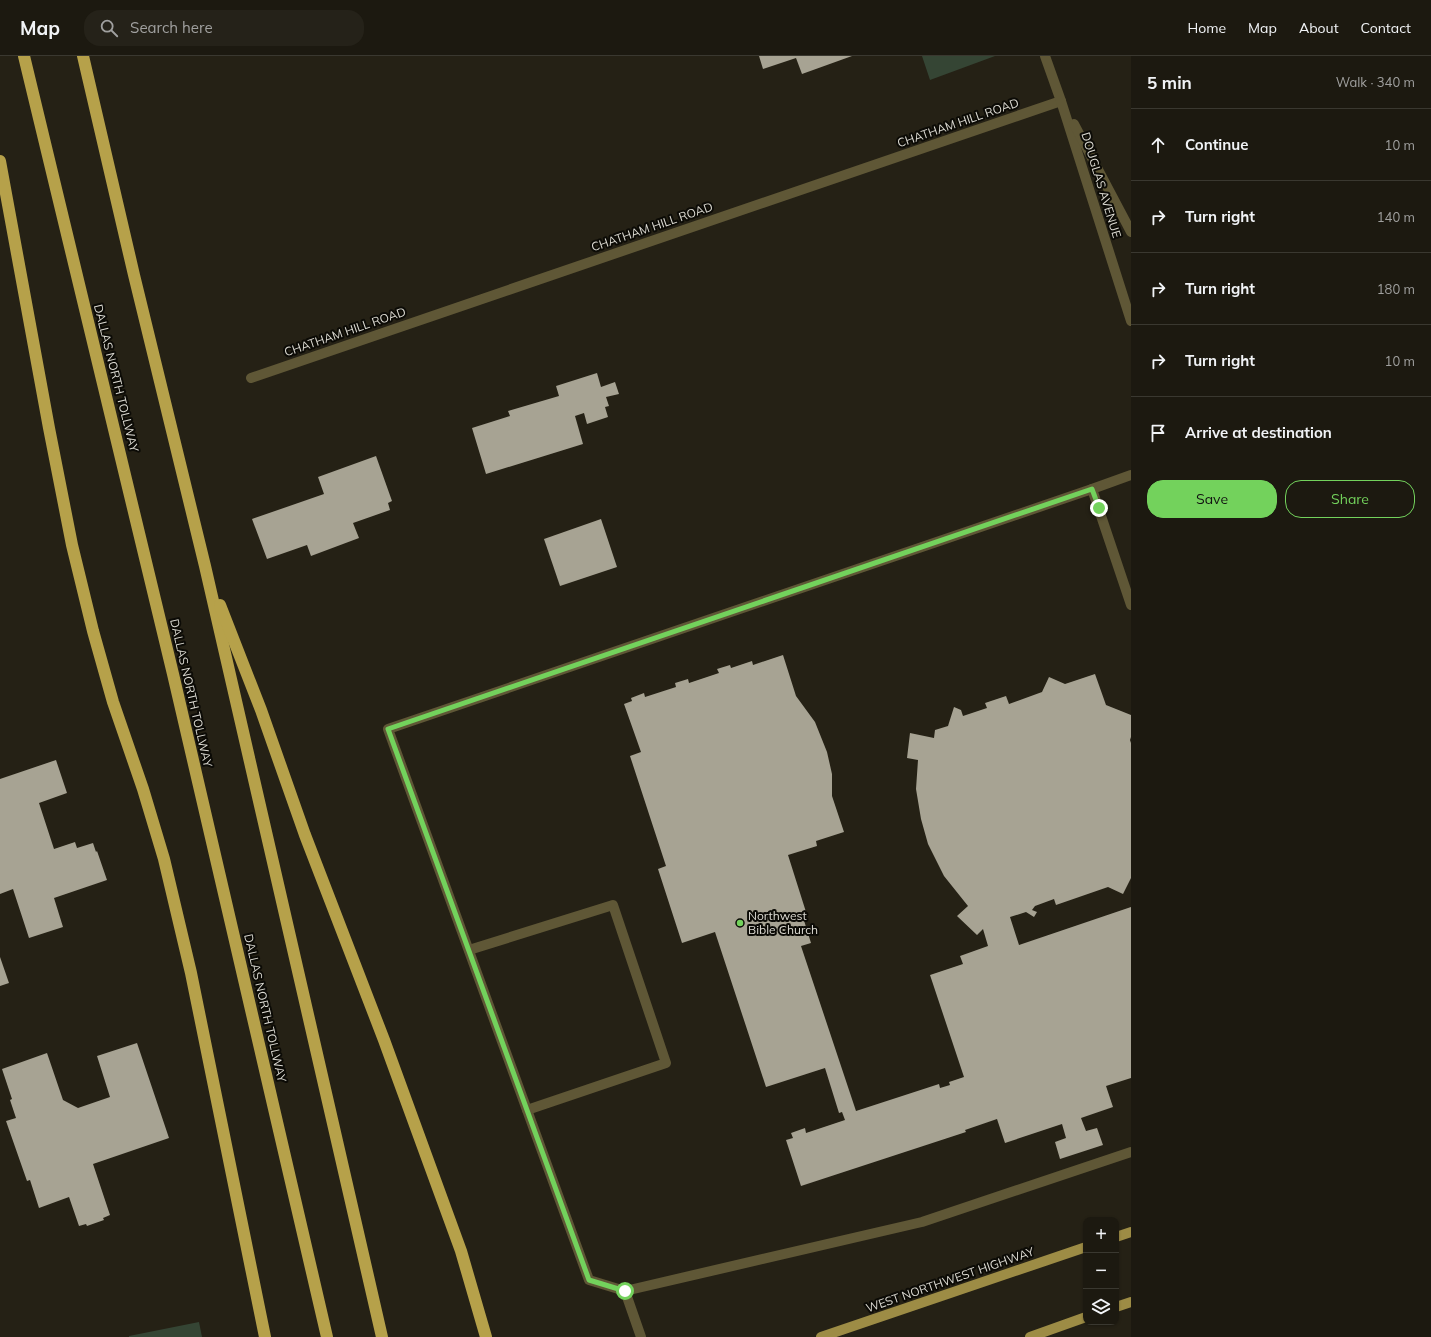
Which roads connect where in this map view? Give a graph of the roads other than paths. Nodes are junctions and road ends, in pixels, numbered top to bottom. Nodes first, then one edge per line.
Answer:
1 (24, 56) edge
2 (83, 56) edge
3 (1045, 56) edge
4 (1061, 102) junction
5 (0, 161) edge
6 (1131, 232) edge
7 (1131, 321) edge
8 (251, 378) dead end
9 (1131, 475) edge
10 (1092, 489) junction
11 (205, 566) junction
12 (1131, 605) edge
13 (468, 950) junction
14 (527, 1110) junction
15 (1131, 1152) edge
16 (1131, 1232) edge
17 (1119, 1236) edge
18 (1083, 1249) edge
19 (625, 1291) junction
20 (1131, 1302) edge
21 (1119, 1306) edge
22 (1083, 1318) edge
23 (265, 1337) edge
24 (327, 1337) edge
25 (382, 1337) edge
26 (486, 1337) edge
27 (641, 1337) edge
28 (821, 1337) edge
29 (1030, 1337) edge

1 - 24 highway, DALLAS NORTH TOLLWAY
2 - 11 highway
3 - 4 street, DOUGLAS AVENUE
4 - 6 street, DOUGLAS AVENUE
4 - 7 street, DOUGLAS AVENUE
4 - 8 street, CHATHAM HILL ROAD
5 - 23 highway
9 - 10 street
10 - 12 street
10 - 13 street
11 - 25 highway
11 - 26 highway
13 - 14 street
13 - 14 street
14 - 19 street
15 - 19 street
16 - 17 main road
18 - 28 main road, WEST NORTHWEST HIGHWAY
19 - 27 street
20 - 21 main road
22 - 29 main road

